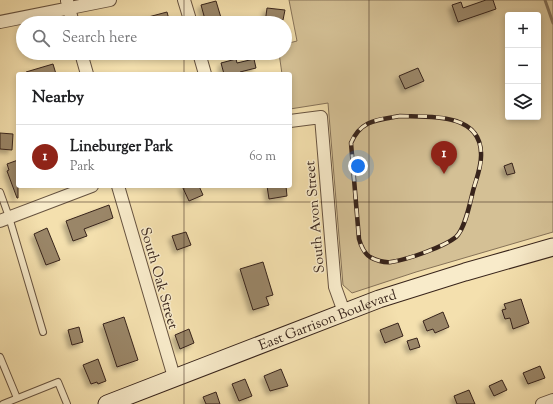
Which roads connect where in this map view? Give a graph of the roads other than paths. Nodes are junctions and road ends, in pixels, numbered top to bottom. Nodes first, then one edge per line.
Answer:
1 (110, 0) edge
2 (184, 0) edge
3 (67, 4) edge
4 (22, 16) edge
5 (71, 16) edge
6 (189, 16) edge
7 (16, 18) edge
8 (0, 22) edge
9 (83, 60) edge
10 (201, 60) edge
11 (86, 72) edge
12 (204, 72) edge
13 (292, 121) edge
14 (87, 188) edge
15 (119, 188) edge
16 (0, 192) edge
17 (5, 219) edge
18 (553, 247) edge
19 (344, 312) junction
20 (43, 332) dead end
21 (0, 357) edge
22 (0, 366) edge
23 (6, 373) junction
24 (174, 377) junction
25 (18, 398) junction
26 (553, 400) edge
27 (3, 404) edge
28 (67, 404) edge
29 (106, 404) edge
30 (542, 404) edge

1 - 3 street
2 - 6 street
3 - 4 street
3 - 5 street
7 - 8 street
9 - 11 street
10 - 12 street
13 - 19 street, South Avon Street
14 - 17 street
15 - 24 street, South Oak Street
16 - 17 lane
17 - 20 lane
18 - 19 main road, East Garrison Boulevard
19 - 24 main road, East Garrison Boulevard
21 - 23 lane
22 - 23 lane
23 - 25 lane
24 - 29 main road, East Garrison Boulevard
25 - 27 lane
25 - 28 lane
26 - 30 street

